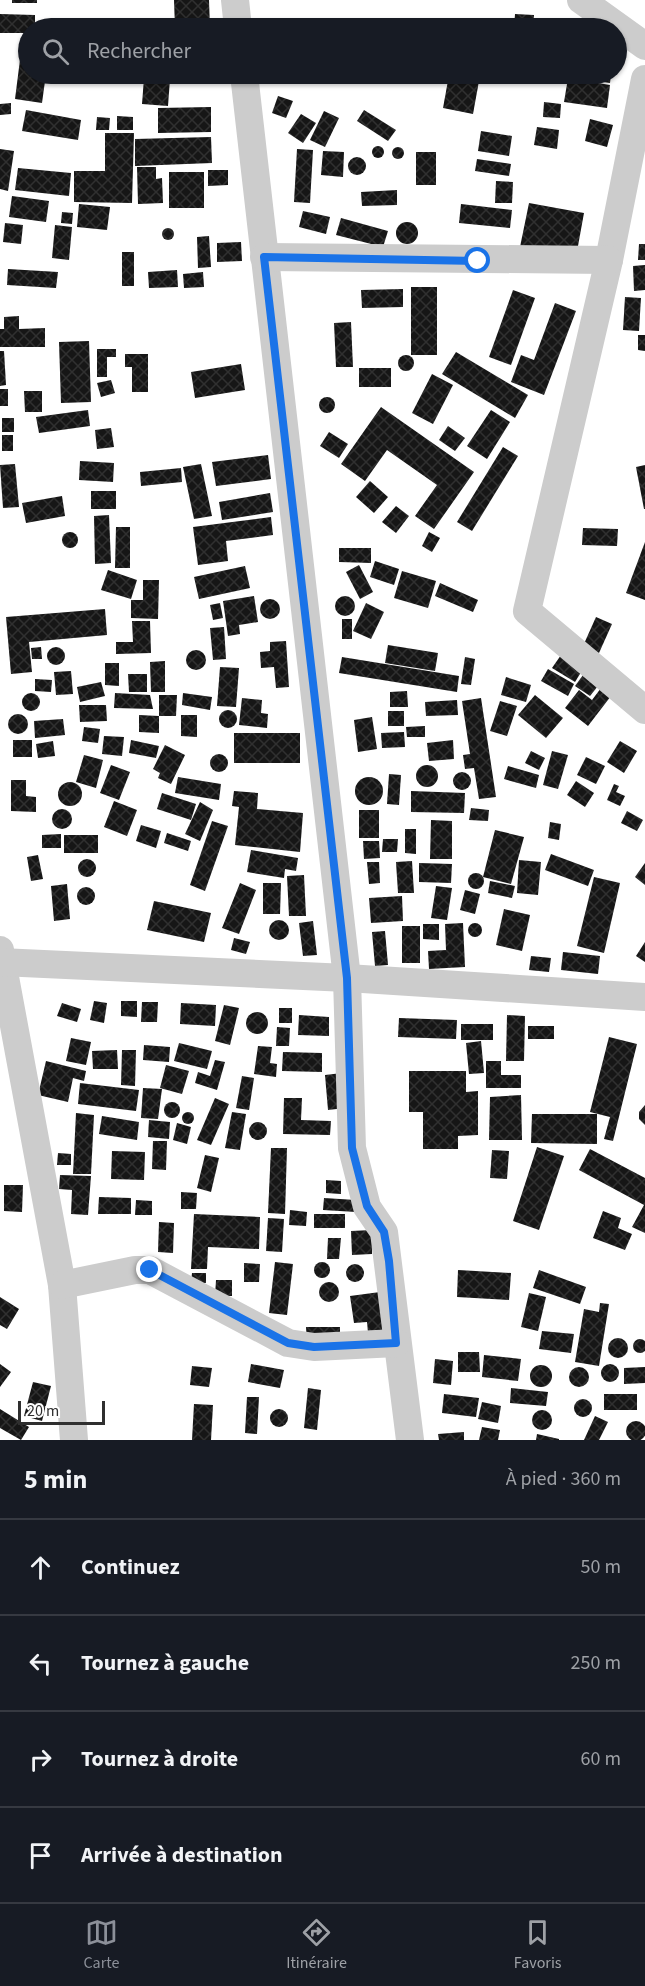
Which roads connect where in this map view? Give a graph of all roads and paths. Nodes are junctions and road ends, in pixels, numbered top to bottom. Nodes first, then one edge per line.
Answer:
1 (235, 0) edge
2 (581, 0) edge
3 (237, 18) edge
4 (606, 18) edge
5 (627, 33) edge
6 (645, 46) edge
7 (645, 79) edge
8 (245, 84) edge
9 (264, 257) junction
10 (609, 260) junction
11 (645, 710) edge
12 (1, 958) edge
13 (347, 978) junction
14 (645, 997) edge
15 (62, 1285) junction
16 (396, 1343) junction
17 (74, 1440) edge
18 (410, 1440) edge

1 - 3 street
2 - 4 street
5 - 6 street
7 - 10 street
8 - 9 street
9 - 10 street
9 - 13 street
10 - 11 street
12 - 13 street
12 - 15 street
13 - 14 street
13 - 16 street
15 - 16 street
15 - 17 street
16 - 18 street

